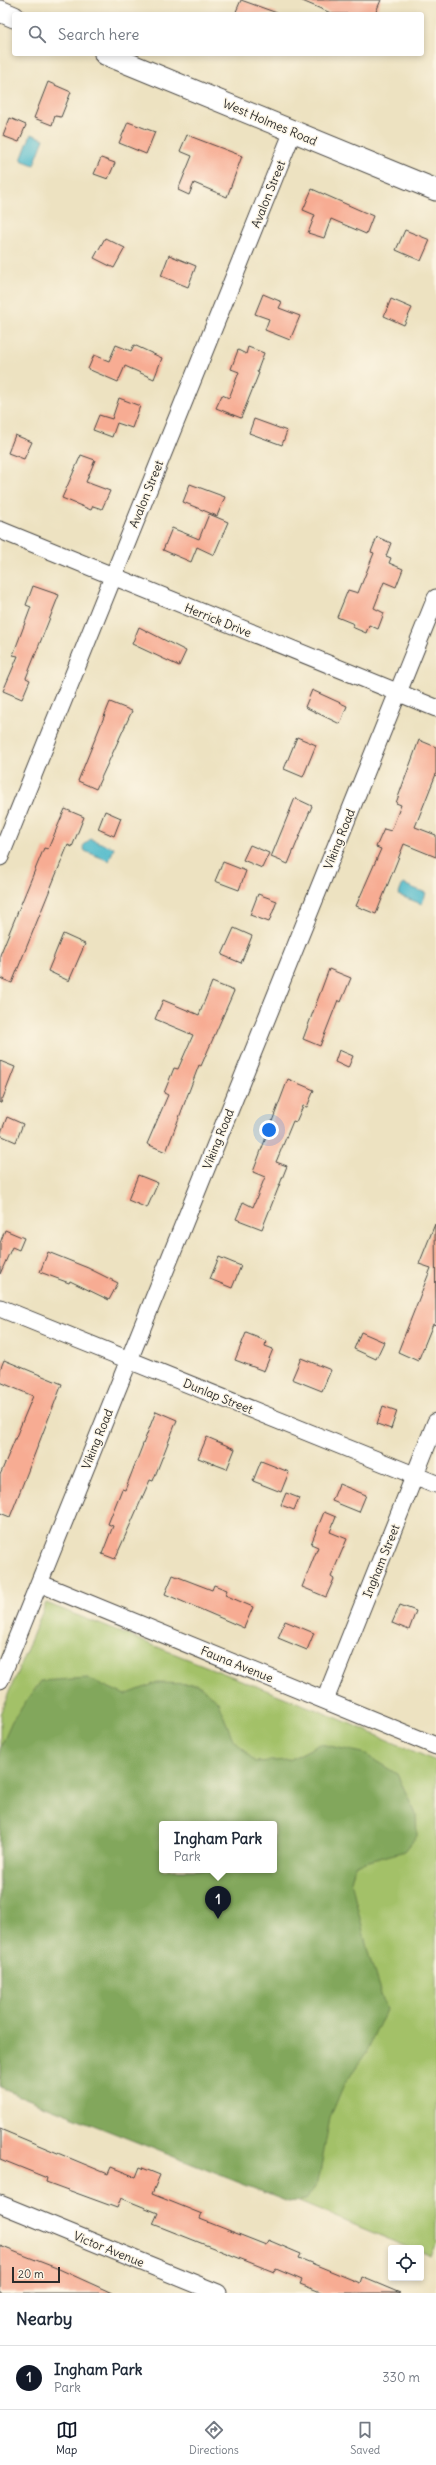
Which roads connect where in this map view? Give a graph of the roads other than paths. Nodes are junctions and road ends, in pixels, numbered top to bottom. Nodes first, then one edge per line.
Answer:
1 (0, 11) edge
2 (12, 16) edge
3 (110, 56) edge
4 (293, 131) junction
5 (436, 190) edge
6 (0, 530) edge
7 (113, 577) junction
8 (436, 598) edge
9 (398, 693) junction
10 (436, 708) edge
11 (0, 857) edge
12 (0, 1308) edge
13 (129, 1359) junction
14 (436, 1422) edge
15 (415, 1476) junction
16 (436, 1484) edge
17 (39, 1583) junction
18 (0, 1680) edge
19 (325, 1700) junction
20 (436, 1746) edge
21 (0, 2204) edge
22 (218, 2293) edge

1 - 2 street
3 - 4 street, West Holmes Road
4 - 5 street, West Holmes Road
4 - 7 street, Avalon Street
6 - 7 street, Herrick Drive
7 - 9 street, Herrick Drive
7 - 11 street, Avalon Street
8 - 9 street, Viking Road
9 - 10 street, Herrick Drive
9 - 13 street, Viking Road
12 - 13 street, Dunlap Street
13 - 15 street, Dunlap Street
13 - 17 street, Viking Road
14 - 15 street, Ingham Street
15 - 16 street, Dunlap Street
15 - 19 street, Ingham Street
17 - 18 street, Viking Road
17 - 19 street, Fauna Avenue
19 - 20 street, Fauna Avenue
21 - 22 street, Victor Avenue

